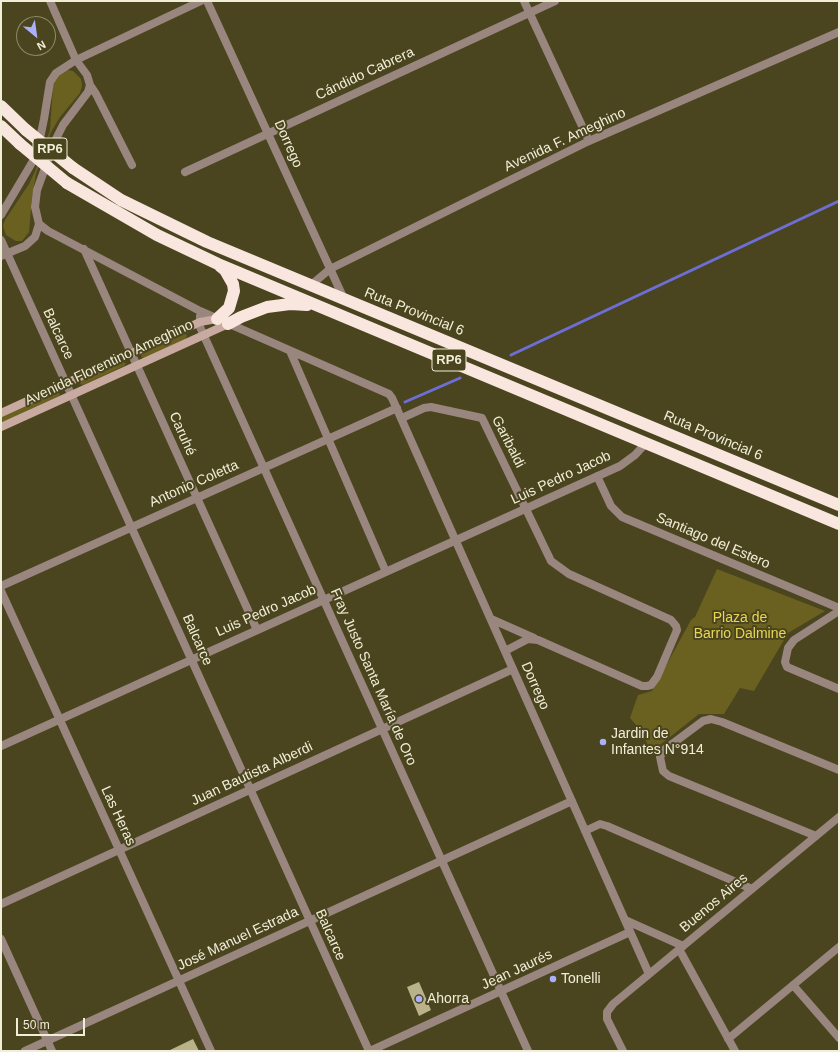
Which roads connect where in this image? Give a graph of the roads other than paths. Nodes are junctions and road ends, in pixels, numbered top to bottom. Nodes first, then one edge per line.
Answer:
1 (50, 1) edge
2 (201, 1) edge
3 (207, 1) edge
4 (524, 1) edge
5 (556, 1) edge
6 (530, 13) junction
7 (839, 32) edge
8 (76, 60) junction
9 (90, 85) junction
10 (1, 106) edge
11 (1, 126) edge
12 (269, 132) junction
13 (589, 141) junction
14 (132, 165) dead end
15 (185, 172) dead end
16 (1, 216) edge
17 (39, 224) junction
18 (1, 240) edge
19 (84, 249) junction
20 (4, 254) edge
21 (218, 264) junction
22 (330, 269) junction
23 (311, 285) junction
24 (344, 299) junction
25 (322, 307) junction
26 (200, 312) junction
27 (217, 319) junction
28 (200, 322) junction
29 (228, 324) junction
30 (204, 334) junction
31 (290, 351) junction
32 (132, 353) junction
33 (137, 365) junction
34 (66, 383) junction
35 (72, 395) junction
36 (397, 408) junction
37 (1, 413) edge
38 (402, 418) junction
39 (1, 427) edge
40 (328, 438) junction
41 (646, 443) junction
42 (264, 467) junction
43 (597, 476) junction
44 (197, 497) junction
45 (839, 505) edge
46 (526, 508) junction
47 (839, 524) edge
48 (131, 527) junction
49 (456, 540) junction
50 (386, 572) junction
51 (1, 586) edge
52 (1, 591) edge
53 (324, 600) junction
54 (839, 609) edge
55 (491, 619) junction
56 (257, 630) junction
57 (538, 640) junction
58 (506, 651) junction
59 (191, 660) junction
60 (513, 669) junction
61 (839, 689) edge
62 (59, 719) junction
63 (382, 729) junction
64 (1, 746) edge
65 (839, 770) edge
66 (250, 790) junction
67 (572, 801) junction
68 (839, 817) edge
69 (585, 831) junction
70 (816, 836) junction
71 (119, 850) junction
72 (442, 860) junction
73 (752, 889) junction
74 (1, 904) edge
75 (625, 920) junction
76 (310, 921) junction
77 (630, 932) junction
78 (1, 939) edge
79 (839, 947) edge
80 (681, 948) junction
81 (649, 974) junction
82 (178, 981) junction
83 (793, 986) junction
84 (501, 991) junction
85 (839, 1038) edge
86 (728, 1039) junction
87 (47, 1041) junction
88 (24, 1051) edge
89 (52, 1051) edge
90 (211, 1051) edge
91 (369, 1051) edge
92 (528, 1051) edge
93 (623, 1051) edge
94 (735, 1051) edge

1 - 8 street
2 - 8 street
3 - 12 street, Dorrego
4 - 6 street
5 - 6 street, Cándido Cabrera
6 - 12 street, Cándido Cabrera
6 - 13 street
7 - 13 street, Avenida F. Ameghino
8 - 9 street
8 - 16 street
9 - 14 street
9 - 17 street
10 - 23 highway, Ruta Provincial 6 / RP6, bridge
11 - 21 highway, RP6, bridge
12 - 15 street, Cándido Cabrera
12 - 22 street, Dorrego
13 - 22 street, Avenida F. Ameghino
17 - 19 street, Dorrego
17 - 20 street
18 - 20 street, Balcarce
19 - 26 street, Dorrego
19 - 32 street, Caruhé
20 - 34 street, Balcarce
21 - 25 highway, RP6
21 - 27 highway
22 - 23 street, Avenida F. Ameghino
22 - 24 street, Dorrego
23 - 24 highway, Ruta Provincial 6 / RP6
24 - 45 highway, Ruta Provincial 6 / RP6
25 - 29 highway
25 - 41 highway, RP6
26 - 27 street, Dorrego
26 - 28 street, Fray Justo Santa María de Oro
27 - 28 main road, Avenida Florentino Ameghino
27 - 29 street, Dorrego
28 - 30 street, Fray Justo Santa María de Oro
28 - 32 main road, Avenida Florentino Ameghino
29 - 30 main road, Avenida Florentino Ameghino
29 - 31 street, Dorrego
30 - 33 main road, Avenida Florentino Ameghino
30 - 42 street, Fray Justo Santa María de Oro
31 - 36 street, Dorrego
31 - 40 street
32 - 33 street, Caruhé
32 - 34 main road, Avenida Florentino Ameghino
33 - 35 main road, Avenida Florentino Ameghino
33 - 44 street, Caruhé
34 - 35 street, Balcarce
34 - 37 main road, Avenida Florentino Ameghino
35 - 39 main road, Avenida Florentino Ameghino
35 - 48 street, Balcarce
36 - 38 street, Dorrego
36 - 40 street, Antonio Coletta
38 - 46 street, Garibaldi
38 - 49 street, Dorrego
40 - 42 street, Antonio Coletta
40 - 50 street
41 - 43 street, Luis Pedro Jacob
41 - 47 highway, RP6
42 - 44 street, Antonio Coletta
42 - 53 street, Fray Justo Santa María de Oro
43 - 46 street, Luis Pedro Jacob
43 - 54 street, Santiago del Estero
44 - 48 street, Antonio Coletta
44 - 56 street, Caruhé
46 - 49 street, Luis Pedro Jacob
46 - 57 street, Garibaldi
48 - 51 street, Antonio Coletta
48 - 59 street, Balcarce
49 - 50 street, Luis Pedro Jacob
49 - 55 street, Dorrego
50 - 53 street, Luis Pedro Jacob
52 - 62 street, Las Heras
53 - 56 street, Luis Pedro Jacob
53 - 63 street, Fray Justo Santa María de Oro
54 - 61 street
55 - 57 street
55 - 58 street, Dorrego
56 - 59 street, Luis Pedro Jacob
57 - 58 street
58 - 60 street, Dorrego
59 - 62 street, Luis Pedro Jacob
59 - 66 street, Balcarce
60 - 63 street, Juan Bautista Alberdi
60 - 67 street, Dorrego
62 - 64 street, Luis Pedro Jacob
62 - 71 street, Las Heras
63 - 66 street, Juan Bautista Alberdi
63 - 72 street, Fray Justo Santa María de Oro
65 - 70 street
66 - 71 street, Juan Bautista Alberdi
66 - 76 street, Balcarce
67 - 69 street, Dorrego
67 - 72 street, José Manuel Estrada
68 - 70 street, Buenos Aires
69 - 73 street
69 - 75 street, Dorrego
70 - 73 street, Buenos Aires
71 - 74 street, Juan Bautista Alberdi
71 - 82 street, Las Heras
72 - 76 street, José Manuel Estrada
72 - 84 street, Fray Justo Santa María de Oro
73 - 80 street, Buenos Aires
75 - 77 street, Dorrego
75 - 80 street
76 - 82 street, José Manuel Estrada
76 - 91 street, Balcarce
77 - 81 street, Dorrego
77 - 84 street, Jean Jaurés
78 - 87 street
79 - 83 street
80 - 81 street, Buenos Aires
80 - 86 street
81 - 93 street, Buenos Aires
82 - 87 street, José Manuel Estrada
82 - 90 street, Las Heras
83 - 85 street
83 - 86 street
84 - 91 street, Jean Jaurés
84 - 92 street, Fray Justo Santa María de Oro
86 - 94 street
87 - 88 street, José Manuel Estrada
87 - 89 street

